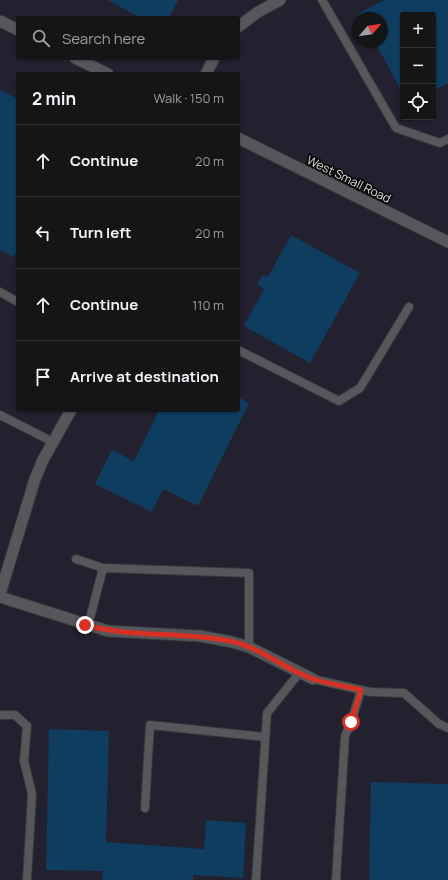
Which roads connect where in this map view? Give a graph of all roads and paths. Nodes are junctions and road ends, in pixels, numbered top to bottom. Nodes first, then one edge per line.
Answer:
1 (280, 0) edge
2 (322, 0) edge
3 (0, 21) edge
4 (240, 26) edge
5 (16, 29) edge
6 (79, 60) edge
7 (213, 60) edge
8 (104, 72) edge
9 (207, 72) edge
10 (240, 139) edge
11 (448, 139) edge
12 (448, 242) edge
13 (0, 292) edge
14 (16, 301) edge
15 (409, 307) dead end
16 (240, 351) edge
17 (70, 412) edge
18 (0, 415) edge
19 (53, 442) junction
20 (76, 559) dead end
21 (103, 568) junction
22 (0, 596) edge
23 (88, 626) junction
24 (249, 647) junction
25 (300, 672) junction
26 (313, 679) joint
27 (361, 690) junction
28 (0, 715) edge
29 (448, 728) edge
30 (266, 738) junction
31 (145, 808) dead end
32 (27, 880) edge
33 (256, 880) edge
34 (336, 880) edge

1 - 4 street
2 - 11 lane
3 - 5 street
6 - 8 street
7 - 9 street
10 - 12 street, West Small Road
13 - 14 lane
15 - 16 lane
17 - 19 street
18 - 19 lane
19 - 22 street
20 - 21 lane
21 - 23 lane
21 - 24 lane
22 - 23 street
23 - 24 street
24 - 25 street
25 - 26 street
25 - 30 lane
26 - 27 lane
27 - 29 lane
27 - 34 lane
28 - 32 lane
30 - 31 lane
30 - 33 lane

